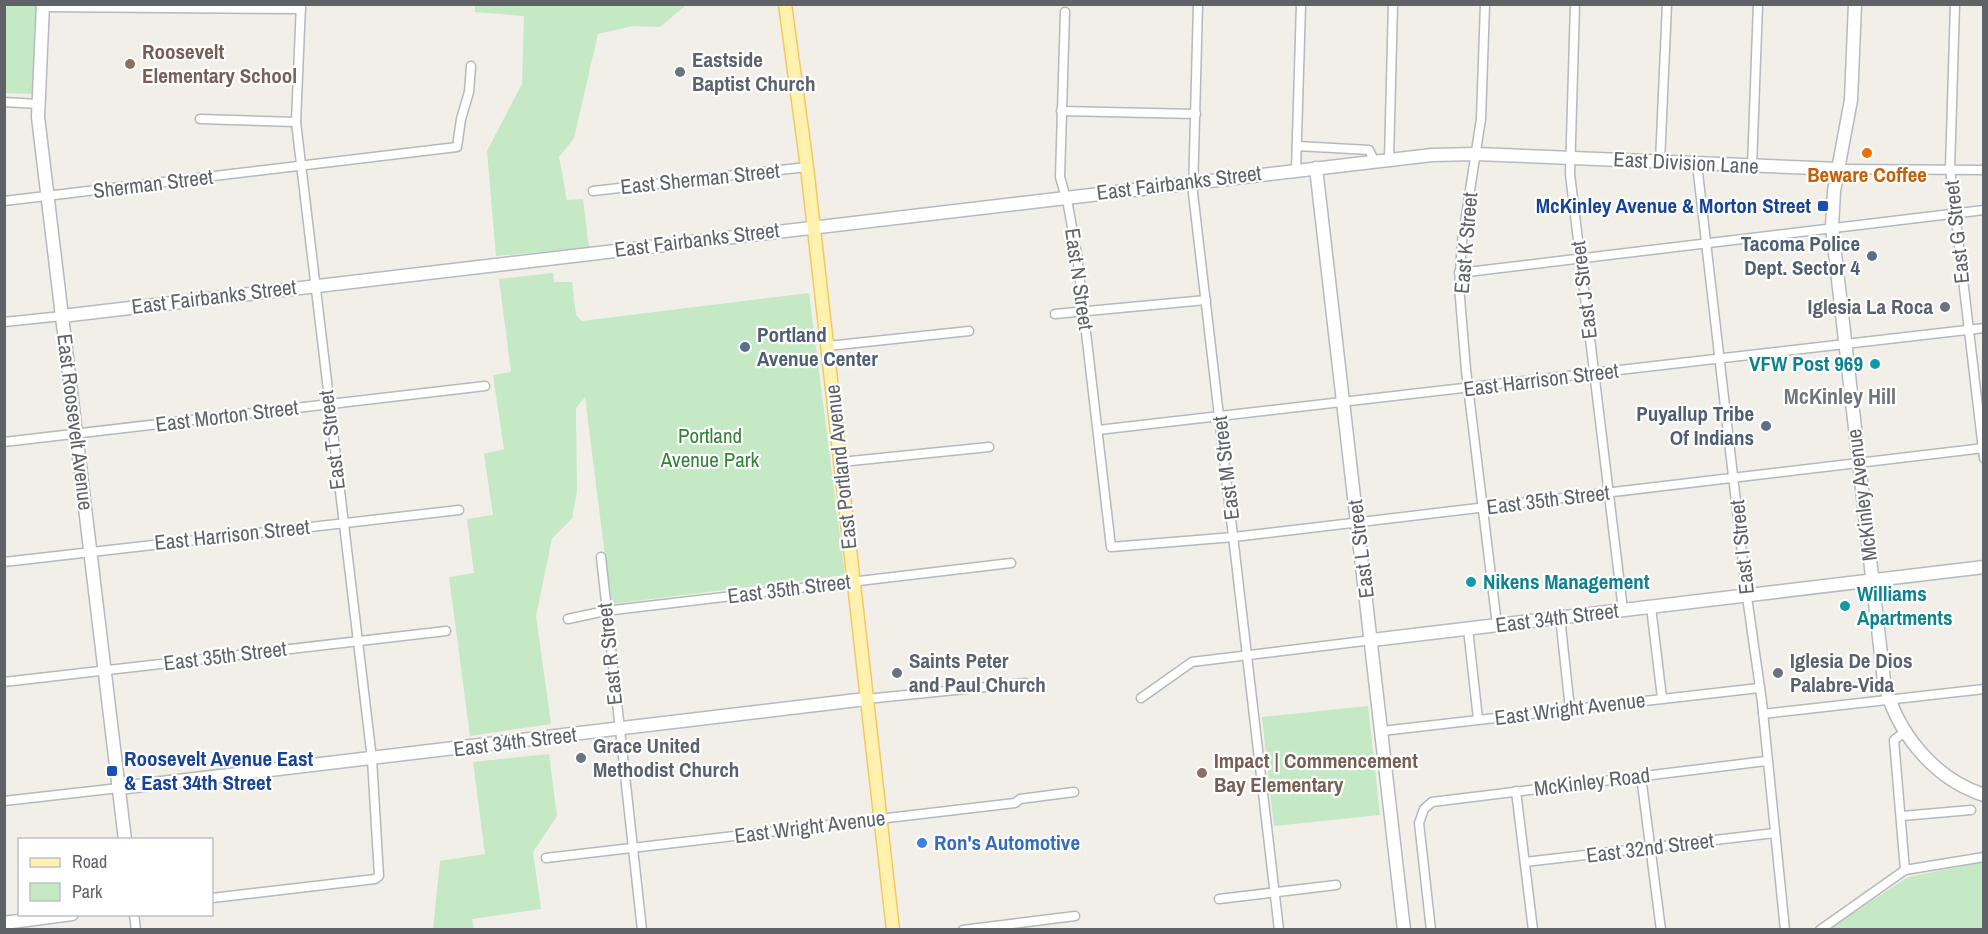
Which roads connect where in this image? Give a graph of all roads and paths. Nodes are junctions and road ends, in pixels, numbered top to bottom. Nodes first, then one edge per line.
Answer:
1 (785, 4) edge
2 (1198, 4) edge
3 (1301, 4) edge
4 (1393, 4) edge
5 (1485, 4) edge
6 (1575, 4) edge
7 (1667, 4) edge
8 (1758, 4) edge
9 (1855, 4) edge
10 (1955, 4) edge
11 (43, 6) edge
12 (301, 7) edge
13 (1065, 12) dead end
14 (471, 66) dead end
15 (4, 102) edge
16 (39, 104) junction
17 (1060, 111) junction
18 (1196, 114) junction
19 (200, 119) dead end
20 (296, 122) junction
21 (1297, 146) junction
22 (1476, 154) junction
23 (1569, 158) junction
24 (1389, 159) junction
25 (1374, 160) junction
26 (1660, 162) junction
27 (1697, 164) junction
28 (301, 166) junction
29 (1752, 166) junction
30 (807, 168) junction
31 (1317, 168) junction
32 (1838, 169) junction
33 (1950, 169) junction
34 (1296, 170) junction
35 (1983, 170) edge
36 (1193, 182) junction
37 (593, 191) dead end
38 (48, 196) junction
39 (1065, 197) junction
40 (4, 201) edge
41 (1983, 210) edge
42 (1954, 213) junction
43 (814, 226) junction
44 (1832, 227) junction
45 (1706, 242) junction
46 (1580, 257) junction
47 (1459, 273) junction
48 (316, 285) junction
49 (1206, 300) junction
50 (1084, 313) junction
51 (1055, 314) dead end
52 (62, 316) junction
53 (4, 322) edge
54 (1983, 328) edge
55 (1968, 330) junction
56 (969, 331) dead end
57 (1844, 345) junction
58 (828, 346) junction
59 (1719, 359) junction
60 (1594, 375) junction
61 (485, 386) dead end
62 (1468, 389) junction
63 (327, 404) junction
64 (1344, 404) junction
65 (1220, 418) junction
66 (1098, 430) junction
67 (75, 434) junction
68 (4, 442) edge
69 (989, 447) dead end
70 (1983, 448) edge
71 (1983, 458) edge
72 (841, 462) junction
73 (1858, 463) junction
74 (1734, 477) junction
75 (1607, 493) junction
76 (1483, 508) junction
77 (459, 510) dead end
78 (1358, 522) junction
79 (342, 523) junction
80 (1234, 537) junction
81 (1111, 547) joint
82 (91, 551) junction
83 (600, 556) dead end
84 (4, 562) edge
85 (1011, 563) dead end
86 (1983, 567) edge
87 (1872, 580) junction
88 (854, 581) junction
89 (1747, 597) junction
90 (1651, 607) junction
91 (1623, 610) junction
92 (605, 611) junction
93 (1560, 618) junction
94 (568, 619) dead end
95 (1497, 625) junction
96 (1468, 628) junction
97 (446, 631) dead end
98 (357, 640) junction
99 (1372, 640) junction
100 (1248, 655) junction
101 (105, 670) junction
102 (4, 682) edge
103 (1025, 683) dead end
104 (1759, 688) junction
105 (1983, 689) edge
106 (1141, 698) dead end
107 (1662, 698) junction
108 (866, 699) junction
109 (1889, 700) junction
110 (1570, 709) junction
111 (1762, 714) junction
112 (1478, 720) junction
113 (619, 729) junction
114 (1382, 730) junction
115 (1906, 731) junction
116 (372, 759) junction
117 (1766, 761) junction
118 (1641, 776) junction
119 (119, 788) junction
120 (1516, 791) junction
121 (1074, 792) dead end
122 (1983, 795) edge
123 (4, 801) edge
124 (1971, 810) dead end
125 (1902, 816) junction
126 (881, 819) junction
127 (1775, 833) junction
128 (125, 838) edge
129 (1651, 847) junction
130 (633, 848) junction
131 (1983, 857) edge
132 (546, 858) dead end
133 (1525, 862) junction
134 (1905, 870) junction
135 (1336, 885) dead end
136 (1275, 892) junction
137 (213, 898) edge
138 (1219, 899) dead end
139 (62, 916) edge
140 (1075, 916) dead end
141 (4, 922) edge
142 (642, 930) edge
143 (893, 930) edge
144 (963, 930) edge
145 (1279, 930) edge
146 (1404, 930) edge
147 (1431, 930) edge
148 (1533, 930) edge
149 (1661, 930) edge
150 (1785, 930) edge
151 (1820, 930) edge

1 - 30 main road, East Portland Avenue
2 - 18 street, East M Street
3 - 21 street
4 - 24 street
5 - 22 street, East K Street
6 - 23 street, East J Street
7 - 26 street
8 - 29 street
9 - 32 street, McKinley Avenue
10 - 33 street, East G Street
11 - 12 street
11 - 16 street, East Roosevelt Avenue
12 - 20 street, East T Street
13 - 17 street, East N Street
14 - 28 street
15 - 16 street
16 - 38 street, East Roosevelt Avenue
17 - 18 street
17 - 39 street, East N Street
18 - 36 street, East M Street
19 - 20 street
20 - 28 street, East T Street
21 - 25 street
21 - 34 street
22 - 23 street, East Division Lane
22 - 24 street, East Division Lane
22 - 47 street, East K Street
23 - 26 street, East Division Lane
23 - 46 street, East J Street
24 - 25 street, East Fairbanks Street
25 - 31 street, East Fairbanks Street
26 - 27 street, East Division Lane
27 - 29 street, East Division Lane
27 - 45 street, East I Street
28 - 38 street, Sherman Street
28 - 48 street, East T Street
29 - 32 street, East Division Lane
30 - 37 street, East Sherman Street
30 - 43 main road, East Portland Avenue
31 - 34 street, East Fairbanks Street
31 - 64 street, East L Street
32 - 33 street, East Division Lane
32 - 44 street, McKinley Avenue
33 - 35 street, East Division Lane
33 - 42 street, East G Street
34 - 36 street, East Fairbanks Street
36 - 39 street, East Fairbanks Street
36 - 49 street, East M Street
38 - 40 street, Sherman Street
38 - 52 street, East Roosevelt Avenue
39 - 43 street, East Fairbanks Street
39 - 50 street, East N Street
41 - 42 street
42 - 44 street
42 - 55 street, East G Street
43 - 48 street, East Fairbanks Street
43 - 58 main road, East Portland Avenue
44 - 45 street
44 - 57 street, McKinley Avenue
45 - 46 street
45 - 59 street, East I Street
46 - 47 street
46 - 60 street, East J Street
47 - 62 street, East K Street
48 - 52 street, East Fairbanks Street
48 - 63 street, East T Street
49 - 50 street
49 - 65 street, East M Street
50 - 51 street
50 - 66 street, East N Street
52 - 53 street, East Fairbanks Street
52 - 67 street, East Roosevelt Avenue
54 - 55 street, East Harrison Street
55 - 57 street, East Harrison Street
55 - 70 street, East G Street
56 - 58 street
57 - 59 street, East Harrison Street
57 - 73 street, McKinley Avenue
58 - 72 main road, East Portland Avenue
59 - 60 street, East Harrison Street
59 - 74 street, East I Street
60 - 62 street, East Harrison Street
60 - 75 street, East J Street
61 - 63 street, East Morton Street
62 - 64 street, East Harrison Street
62 - 76 street, East K Street
63 - 67 street, East Morton Street
63 - 79 street, East T Street
64 - 65 street, East Harrison Street
64 - 78 street, East L Street
65 - 66 street, East Harrison Street
65 - 80 street, East M Street
66 - 81 street, East N Street
67 - 68 street, East Morton Street
67 - 82 street, East Roosevelt Avenue
69 - 72 street
70 - 71 street, East G Street
70 - 73 street, East 35th Street
72 - 88 main road, East Portland Avenue
73 - 74 street, East 35th Street
73 - 87 street, McKinley Avenue
74 - 75 street, East 35th Street
74 - 89 street, East I Street
75 - 76 street, East 35th Street
75 - 91 street, East J Street
76 - 78 street, East 35th Street
76 - 95 street, East K Street
77 - 79 street, East Harrison Street
78 - 80 street, East 35th Street
78 - 99 street, East L Street
79 - 82 street, East Harrison Street
79 - 98 street, East T Street
80 - 81 street, East 35th Street
80 - 100 street, East M Street
82 - 84 street, East Harrison Street
82 - 101 street, East Roosevelt Avenue
83 - 92 street, East R Street
85 - 88 street, East 35th Street
86 - 87 street, East 34th Street
87 - 89 street, East 34th Street
87 - 109 street, McKinley Avenue
88 - 92 street, East 35th Street
88 - 108 main road, East Portland Avenue
89 - 90 street, East 34th Street
89 - 104 street, East I Street
90 - 91 street, East 34th Street
90 - 107 street
91 - 93 street, East 34th Street
92 - 94 street, East 35th Street
92 - 113 street, East R Street
93 - 95 street, East 34th Street
93 - 110 street
95 - 96 street, East 34th Street
96 - 99 street, East 34th Street
96 - 112 street
97 - 98 street, East 35th Street
98 - 101 street, East 35th Street
98 - 116 street, East T Street
99 - 100 street, East 34th Street
99 - 114 street, East L Street
100 - 106 street, East 34th Street
100 - 136 street, East M Street
101 - 102 street, East 35th Street
101 - 119 street, East Roosevelt Avenue
103 - 108 street, East 34th Street
104 - 107 street, East Wright Avenue
104 - 111 street, East I Street
105 - 109 street
107 - 110 street, East Wright Avenue
108 - 113 street, East 34th Street
108 - 126 main road, East Portland Avenue
109 - 111 street
109 - 115 street, McKinley Avenue
110 - 112 street, East Wright Avenue
111 - 117 street, East I Street
112 - 114 street, East Wright Avenue
113 - 116 street, East 34th Street
113 - 130 street, East R Street
114 - 146 street, East L Street
115 - 122 street, McKinley Avenue
115 - 125 street
116 - 119 street, East 34th Street
116 - 137 street, East T Street
117 - 118 street, McKinley Road
117 - 127 street, East I Street
118 - 120 street, McKinley Road
118 - 129 street
119 - 123 street, East 34th Street
119 - 128 street, East Roosevelt Avenue
120 - 133 street
120 - 147 street, McKinley Road
121 - 126 street, East Wright Avenue
124 - 125 street
125 - 134 street
126 - 130 street, East Wright Avenue
126 - 143 main road, East Portland Avenue
127 - 129 street, East 32nd Street
127 - 150 street, East I Street
129 - 133 street, East 32nd Street
129 - 149 street
130 - 132 street, East Wright Avenue
130 - 142 street, East R Street
131 - 134 street
133 - 148 street
134 - 151 street
135 - 136 street
136 - 138 street
136 - 145 street, East M Street
139 - 141 street
140 - 144 street

